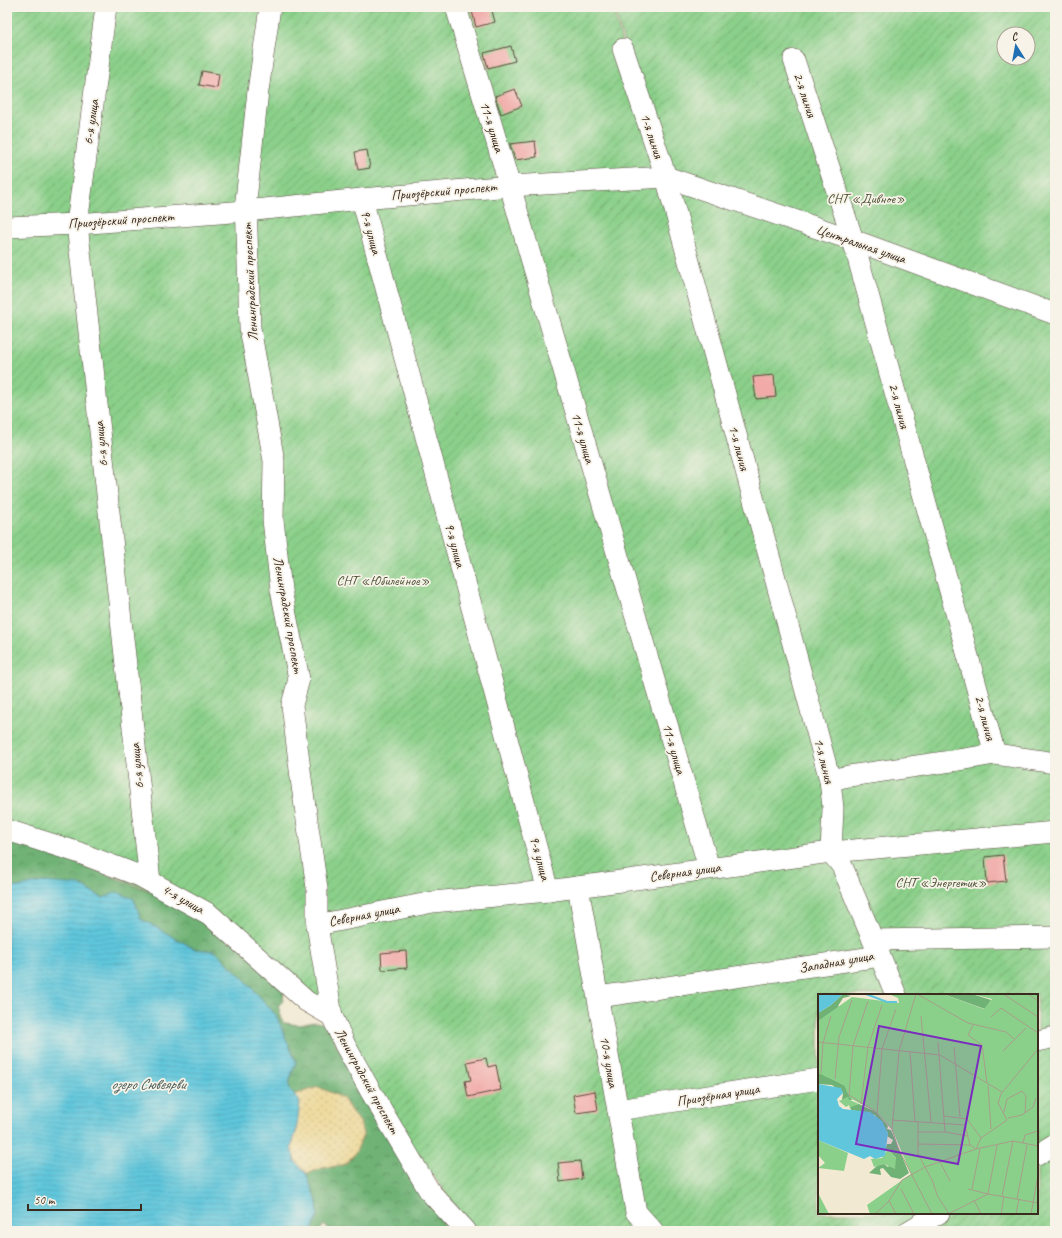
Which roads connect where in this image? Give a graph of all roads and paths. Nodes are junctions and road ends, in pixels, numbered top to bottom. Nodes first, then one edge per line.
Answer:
1 (106, 7) edge
2 (270, 7) edge
3 (456, 7) edge
4 (624, 49) dead end
5 (794, 60) dead end
6 (666, 177) junction
7 (510, 186) junction
8 (362, 199) junction
9 (246, 211) junction
10 (77, 224) junction
11 (7, 227) edge
12 (853, 240) junction
13 (1055, 314) edge
14 (995, 754) junction
15 (1055, 763) edge
16 (830, 780) junction
17 (7, 830) edge
18 (1055, 832) edge
19 (831, 852) junction
20 (709, 868) junction
21 (150, 881) junction
22 (578, 887) junction
23 (548, 891) junction
24 (317, 925) junction
25 (1055, 937) edge
26 (876, 948) junction
27 (896, 994) edge
28 (598, 997) junction
29 (332, 1016) junction
30 (1055, 1037) edge
31 (1038, 1041) edge
32 (818, 1079) edge
33 (618, 1110) junction
34 (1055, 1144) edge
35 (1038, 1153) edge
36 (937, 1214) edge
37 (466, 1231) edge
38 (653, 1231) edge
39 (909, 1231) edge

1 - 10 street, 6-я улица
2 - 9 street, Ленинградский проспект
3 - 7 street, 11-я улица
4 - 6 street, 1-я линия
5 - 12 street, 2-я линия
6 - 7 street, Приозёрский проспект
6 - 12 street, Центральная улица
6 - 16 street, 1-я линия
7 - 8 street, Приозёрский проспект
7 - 20 street, 11-я улица
8 - 9 street, Приозёрский проспект
8 - 23 street, 9-я улица
9 - 10 street, Приозёрский проспект
9 - 24 street, Ленинградский проспект
10 - 11 street, Приозёрский проспект
10 - 21 street, 6-я улица
12 - 13 street, Центральная улица
12 - 14 street, 2-я линия
14 - 15 street
14 - 16 street
16 - 19 street, 1-я линия
17 - 21 street, 4-я улица
18 - 19 street, Северная улица
19 - 20 street, Северная улица
19 - 26 street
20 - 22 street, Северная улица
21 - 29 street, 4-я улица
22 - 23 street, Северная улица
22 - 28 street, 10-я улица
23 - 24 street, Северная улица
24 - 29 street, Ленинградский проспект
25 - 26 street, Западная улица
26 - 27 street
26 - 28 street, Западная улица
28 - 33 street, 10-я улица
29 - 37 street, Ленинградский проспект
30 - 31 street
32 - 33 street, Приозёрная улица
33 - 38 street, 10-я улица
34 - 35 street
36 - 39 street

